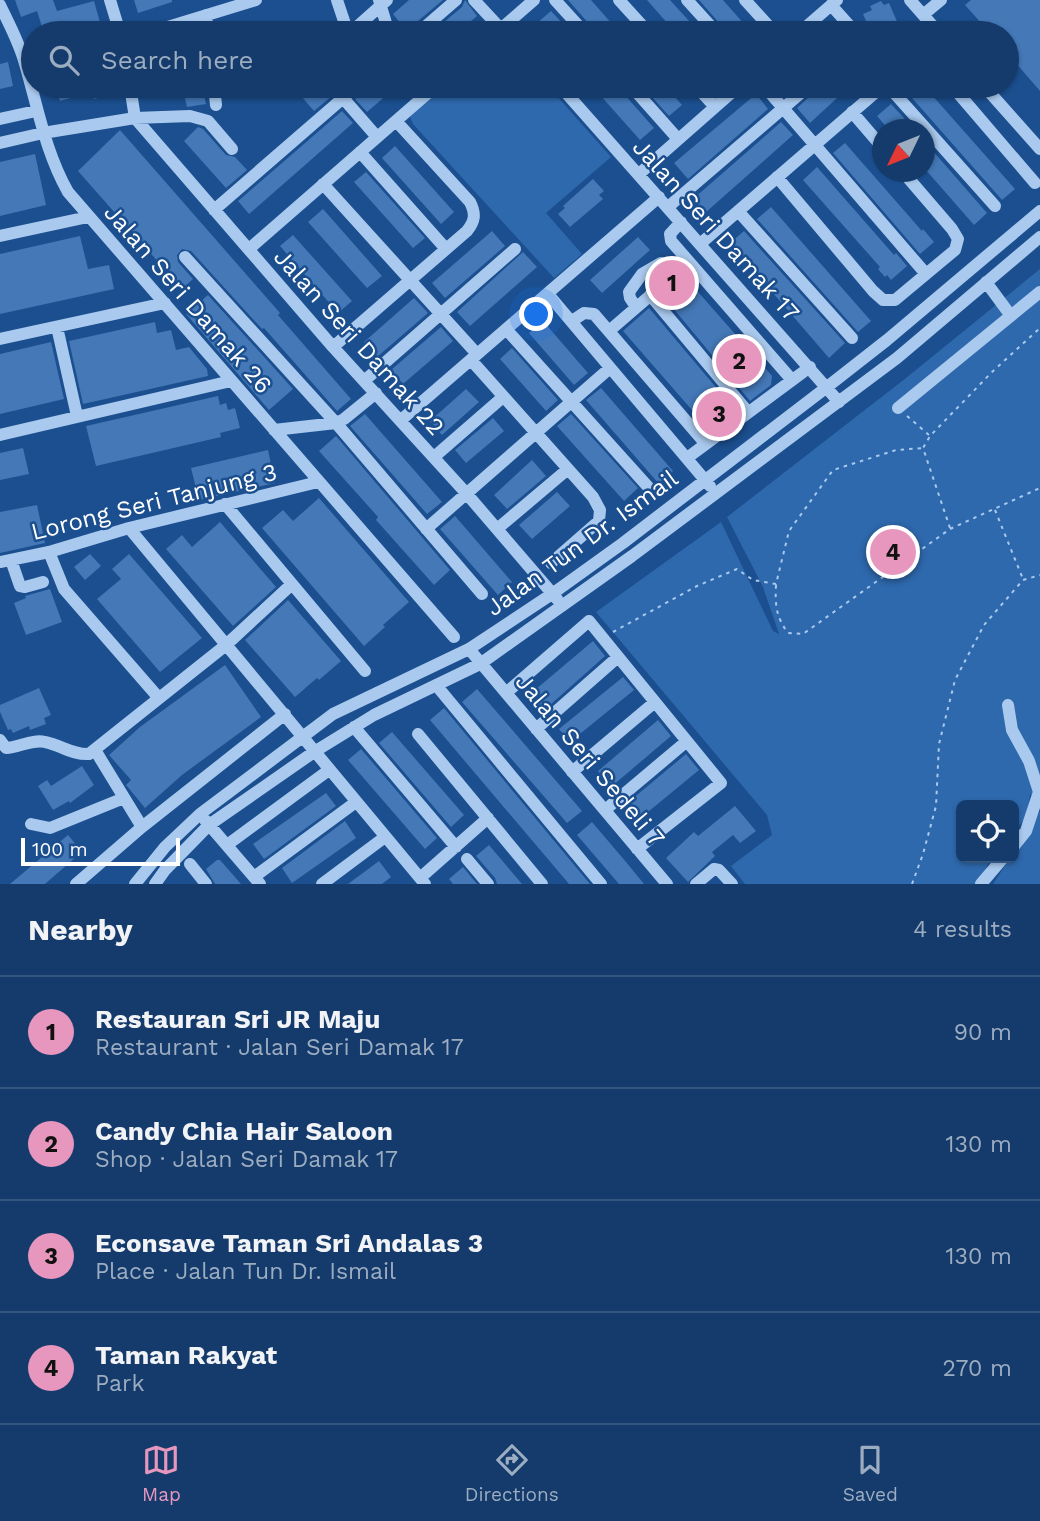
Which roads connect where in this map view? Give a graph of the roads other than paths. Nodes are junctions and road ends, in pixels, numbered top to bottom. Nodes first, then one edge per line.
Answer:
1 (110, 0) edge
2 (256, 0) edge
3 (337, 0) edge
4 (456, 0) edge
5 (474, 0) edge
6 (534, 0) edge
7 (555, 0) edge
8 (619, 0) edge
9 (687, 0) edge
10 (910, 0) edge
11 (941, 0) edge
12 (382, 2) edge
13 (750, 2) edge
14 (834, 2) edge
15 (229, 4) edge
16 (0, 5) edge
17 (206, 15) junction
18 (923, 15) junction
19 (116, 21) edge
20 (187, 21) edge
21 (207, 21) edge
22 (345, 21) edge
23 (362, 21) edge
24 (386, 21) edge
25 (432, 21) edge
26 (495, 21) edge
27 (513, 21) edge
28 (573, 21) edge
29 (638, 21) edge
30 (706, 21) edge
31 (765, 21) edge
32 (813, 21) edge
33 (847, 21) edge
34 (928, 21) edge
35 (21, 53) edge
36 (33, 98) edge
37 (132, 98) edge
38 (215, 98) edge
39 (343, 98) joint
40 (422, 98) edge
41 (571, 98) edge
42 (642, 98) edge
43 (707, 98) edge
44 (725, 98) edge
45 (774, 98) edge
46 (795, 98) edge
47 (869, 98) edge
48 (899, 98) edge
49 (963, 98) edge
50 (995, 98) edge
51 (1000, 103) junction
52 (216, 105) dead end
53 (715, 107) junction
54 (783, 108) junction
55 (36, 111) junction
56 (852, 112) junction
57 (135, 118) junction
58 (981, 118) junction
59 (0, 119) edge
60 (396, 121) junction
61 (43, 133) junction
62 (872, 135) edge
63 (377, 137) junction
64 (678, 139) junction
65 (0, 143) edge
66 (815, 145) junction
67 (232, 149) dead end
68 (1040, 149) edge
69 (360, 152) junction
70 (639, 174) junction
71 (778, 177) junction
72 (912, 182) edge
73 (1035, 183) dead end
74 (323, 184) junction
75 (663, 202) junction
76 (995, 206) dead end
77 (214, 210) junction
78 (738, 211) junction
79 (1040, 211) edge
80 (88, 216) junction
81 (681, 222) junction
82 (0, 236) edge
83 (1040, 237) edge
84 (700, 244) junction
85 (248, 249) junction
86 (446, 249) junction
87 (515, 249) dead end
88 (186, 257) dead end
89 (688, 263) junction
90 (676, 274) junction
91 (926, 274) junction
92 (410, 279) junction
93 (986, 282) junction
94 (1040, 292) edge
95 (548, 294) junction
96 (650, 295) junction
97 (165, 303) junction
98 (636, 307) junction
99 (441, 314) junction
100 (1011, 316) junction
101 (572, 321) junction
102 (57, 327) junction
103 (506, 329) junction
104 (609, 331) junction
105 (852, 338) dead end
106 (0, 340) edge
107 (333, 347) junction
108 (474, 357) junction
109 (610, 368) junction
110 (810, 368) junction
111 (792, 380) junction
112 (231, 381) junction
113 (365, 381) junction
114 (827, 387) junction
115 (376, 393) junction
116 (503, 397) junction
117 (572, 401) junction
118 (839, 402) junction
119 (898, 408) road end
120 (748, 412) junction
121 (77, 416) junction
122 (401, 420) junction
123 (336, 423) junction
124 (274, 430) junction
125 (535, 433) junction
126 (0, 435) edge
127 (705, 443) junction
128 (434, 457) junction
129 (687, 458) junction
130 (568, 469) junction
131 (705, 480) junction
132 (318, 482) junction
133 (650, 489) dead end
134 (715, 492) junction
135 (466, 493) junction
136 (225, 504) junction
137 (129, 528) junction
138 (426, 528) junction
139 (497, 529) junction
140 (49, 552) junction
141 (6, 561) edge
142 (551, 563) dead end
143 (43, 582) dead end
144 (292, 584) junction
145 (482, 594) dead end
146 (552, 594) junction
147 (563, 606) junction
148 (454, 637) dead end
149 (226, 645) junction
150 (469, 649) junction
151 (618, 657) junction
152 (480, 664) junction
153 (365, 671) dead end
154 (436, 685) junction
155 (506, 693) junction
156 (158, 698) junction
157 (655, 702) junction
158 (1008, 705) dead end
159 (285, 714) junction
160 (354, 727) junction
161 (536, 729) junction
162 (418, 734) dead end
163 (303, 737) junction
164 (0, 740) edge
165 (687, 741) junction
166 (95, 750) junction
167 (314, 752) junction
168 (329, 770) junction
169 (572, 772) junction
170 (124, 798) junction
171 (356, 802) junction
172 (605, 810) junction
173 (200, 814) junction
174 (488, 818) junction
175 (31, 824) dead end
176 (209, 825) junction
177 (142, 827) junction
178 (385, 837) junction
179 (1019, 840) edge
180 (227, 845) junction
181 (456, 847) junction
182 (637, 849) junction
183 (467, 859) dead end
184 (999, 863) edge
185 (190, 864) dead end
186 (257, 880) edge
187 (423, 881) edge
188 (76, 884) edge
189 (135, 884) edge
190 (155, 884) edge
191 (206, 884) edge
192 (322, 884) edge
193 (488, 884) edge
194 (542, 884) edge
195 (601, 884) edge
196 (667, 884) edge
197 (696, 884) edge
198 (732, 884) edge
199 (981, 884) edge

1 - 19 street
2 - 15 street
3 - 22 street
4 - 25 street
5 - 26 street
6 - 27 street
7 - 28 street
8 - 29 street
9 - 30 street
10 - 18 street
11 - 18 street
12 - 23 street
12 - 24 street
13 - 31 street
14 - 32 street
14 - 33 street
15 - 17 street
16 - 35 street, Jalan Seri Damak 26
17 - 20 street
17 - 21 street
18 - 34 street
36 - 55 street, Jalan Seri Damak 26
37 - 57 street
38 - 52 street
39 - 63 street
39 - 77 street
40 - 60 street
41 - 70 street, Jalan Seri Damak 17
42 - 64 street
43 - 53 street
44 - 53 street
45 - 54 street
46 - 54 street
47 - 56 street
48 - 76 street
49 - 58 street
50 - 51 street
51 - 58 street
51 - 68 street
53 - 64 street
54 - 66 street
54 - 75 street
55 - 59 street
55 - 61 street, Jalan Seri Damak 26
56 - 62 street
56 - 66 street
57 - 61 street
57 - 67 street
57 - 77 street, Jalan Seri Damak 22
58 - 73 street
60 - 63 street
60 - 86 street
61 - 65 street
61 - 80 street, Jalan Seri Damak 26
63 - 69 street
64 - 70 street
66 - 71 street
66 - 91 street
69 - 74 street
69 - 86 street
70 - 75 street, Jalan Seri Damak 17
71 - 78 street
71 - 91 street
72 - 91 street
74 - 85 street
74 - 92 street
75 - 81 street, Jalan Seri Damak 17
75 - 95 street
77 - 85 street, Jalan Seri Damak 22
78 - 84 street
78 - 105 street
79 - 114 street, Jalan Tun Dr. Ismail
80 - 82 street
80 - 97 street, Jalan Seri Damak 26
81 - 84 street, Jalan Seri Damak 17
81 - 89 street
83 - 93 street, Jalan Tun Dr. Ismail
84 - 110 street, Jalan Seri Damak 17
85 - 107 street, Jalan Seri Damak 22
86 - 92 street
87 - 99 street
88 - 123 street
89 - 90 street
89 - 111 street
90 - 96 street
90 - 98 street
92 - 99 street
92 - 107 street
93 - 100 street
93 - 118 street, Jalan Tun Dr. Ismail
94 - 100 street
95 - 101 street
95 - 103 street
96 - 98 street
96 - 120 street
97 - 102 street
97 - 112 street, Jalan Seri Damak 26
98 - 104 street
99 - 108 street
99 - 113 street
100 - 119 street
101 - 104 street
101 - 109 street
102 - 106 street
102 - 121 street
103 - 108 street
103 - 117 street
104 - 127 street
107 - 113 street, Jalan Seri Damak 22
108 - 116 street
108 - 122 street
109 - 117 street
109 - 129 street
110 - 111 street
110 - 114 street, Jalan Seri Damak 17
111 - 120 street
112 - 121 street
112 - 124 street, Jalan Seri Damak 26
113 - 115 street, Jalan Seri Damak 22
114 - 118 street, Jalan Seri Damak 17
114 - 131 street, Jalan Tun Dr. Ismail
115 - 122 street, Jalan Seri Damak 22
115 - 123 street
116 - 125 street
116 - 128 street
117 - 125 street
117 - 133 street
118 - 134 street, Jalan Tun Dr. Ismail
120 - 127 street
121 - 126 street
122 - 128 street, Jalan Seri Damak 22
123 - 124 street
123 - 138 street
124 - 132 street, Jalan Seri Damak 26
125 - 130 street
125 - 135 street
127 - 129 street
128 - 135 street, Jalan Seri Damak 22
129 - 131 street
130 - 139 street
130 - 142 street
131 - 134 street
131 - 146 street, Jalan Tun Dr. Ismail
132 - 136 street, Lorong Seri Tanjung 3
132 - 148 street, Jalan Seri Damak 26
134 - 147 street, Jalan Tun Dr. Ismail
135 - 138 street
135 - 139 street, Jalan Seri Damak 22
136 - 137 street, Lorong Seri Tanjung 3
136 - 144 street
137 - 140 street, Lorong Seri Tanjung 3
137 - 149 street
138 - 145 street
139 - 146 street, Jalan Seri Damak 22
140 - 141 street, Lorong Seri Tanjung 3
140 - 156 street
141 - 143 street
144 - 149 street
144 - 153 street
146 - 147 street, Jalan Seri Damak 22
146 - 150 street, Jalan Tun Dr. Ismail
147 - 152 street, Jalan Tun Dr. Ismail
149 - 156 street
149 - 159 street
150 - 152 street, Jalan Seri Sedeli 7
150 - 163 street, Jalan Tun Dr. Ismail
151 - 155 street
151 - 157 street
151 - 161 street
152 - 154 street, Jalan Tun Dr. Ismail
152 - 155 street, Jalan Seri Sedeli 7
154 - 160 street, Jalan Tun Dr. Ismail
154 - 195 street
155 - 161 street, Jalan Seri Sedeli 7
156 - 166 street
157 - 165 street
157 - 169 street
158 - 179 street
159 - 163 street
159 - 177 street
160 - 167 street, Jalan Tun Dr. Ismail
160 - 181 street
161 - 169 street, Jalan Seri Sedeli 7
162 - 174 street
163 - 167 street
163 - 173 street, Jalan Tun Dr. Ismail
164 - 166 street
165 - 172 street
165 - 182 street
166 - 170 street
167 - 168 street
167 - 176 street, Jalan Tun Dr. Ismail
168 - 171 street
168 - 180 street
169 - 172 street, Jalan Seri Sedeli 7
170 - 175 street
170 - 177 street
171 - 178 street
171 - 186 street
172 - 182 street, Jalan Seri Sedeli 7
173 - 176 street
173 - 189 street, Jalan Tun Dr. Ismail
174 - 181 street
174 - 194 street
176 - 180 street
176 - 190 street, Jalan Tun Dr. Ismail
177 - 188 street
178 - 187 street
178 - 192 street
180 - 186 street
181 - 187 street
182 - 196 street, Jalan Seri Sedeli 7
183 - 193 street
184 - 199 street
185 - 191 street
197 - 198 street

